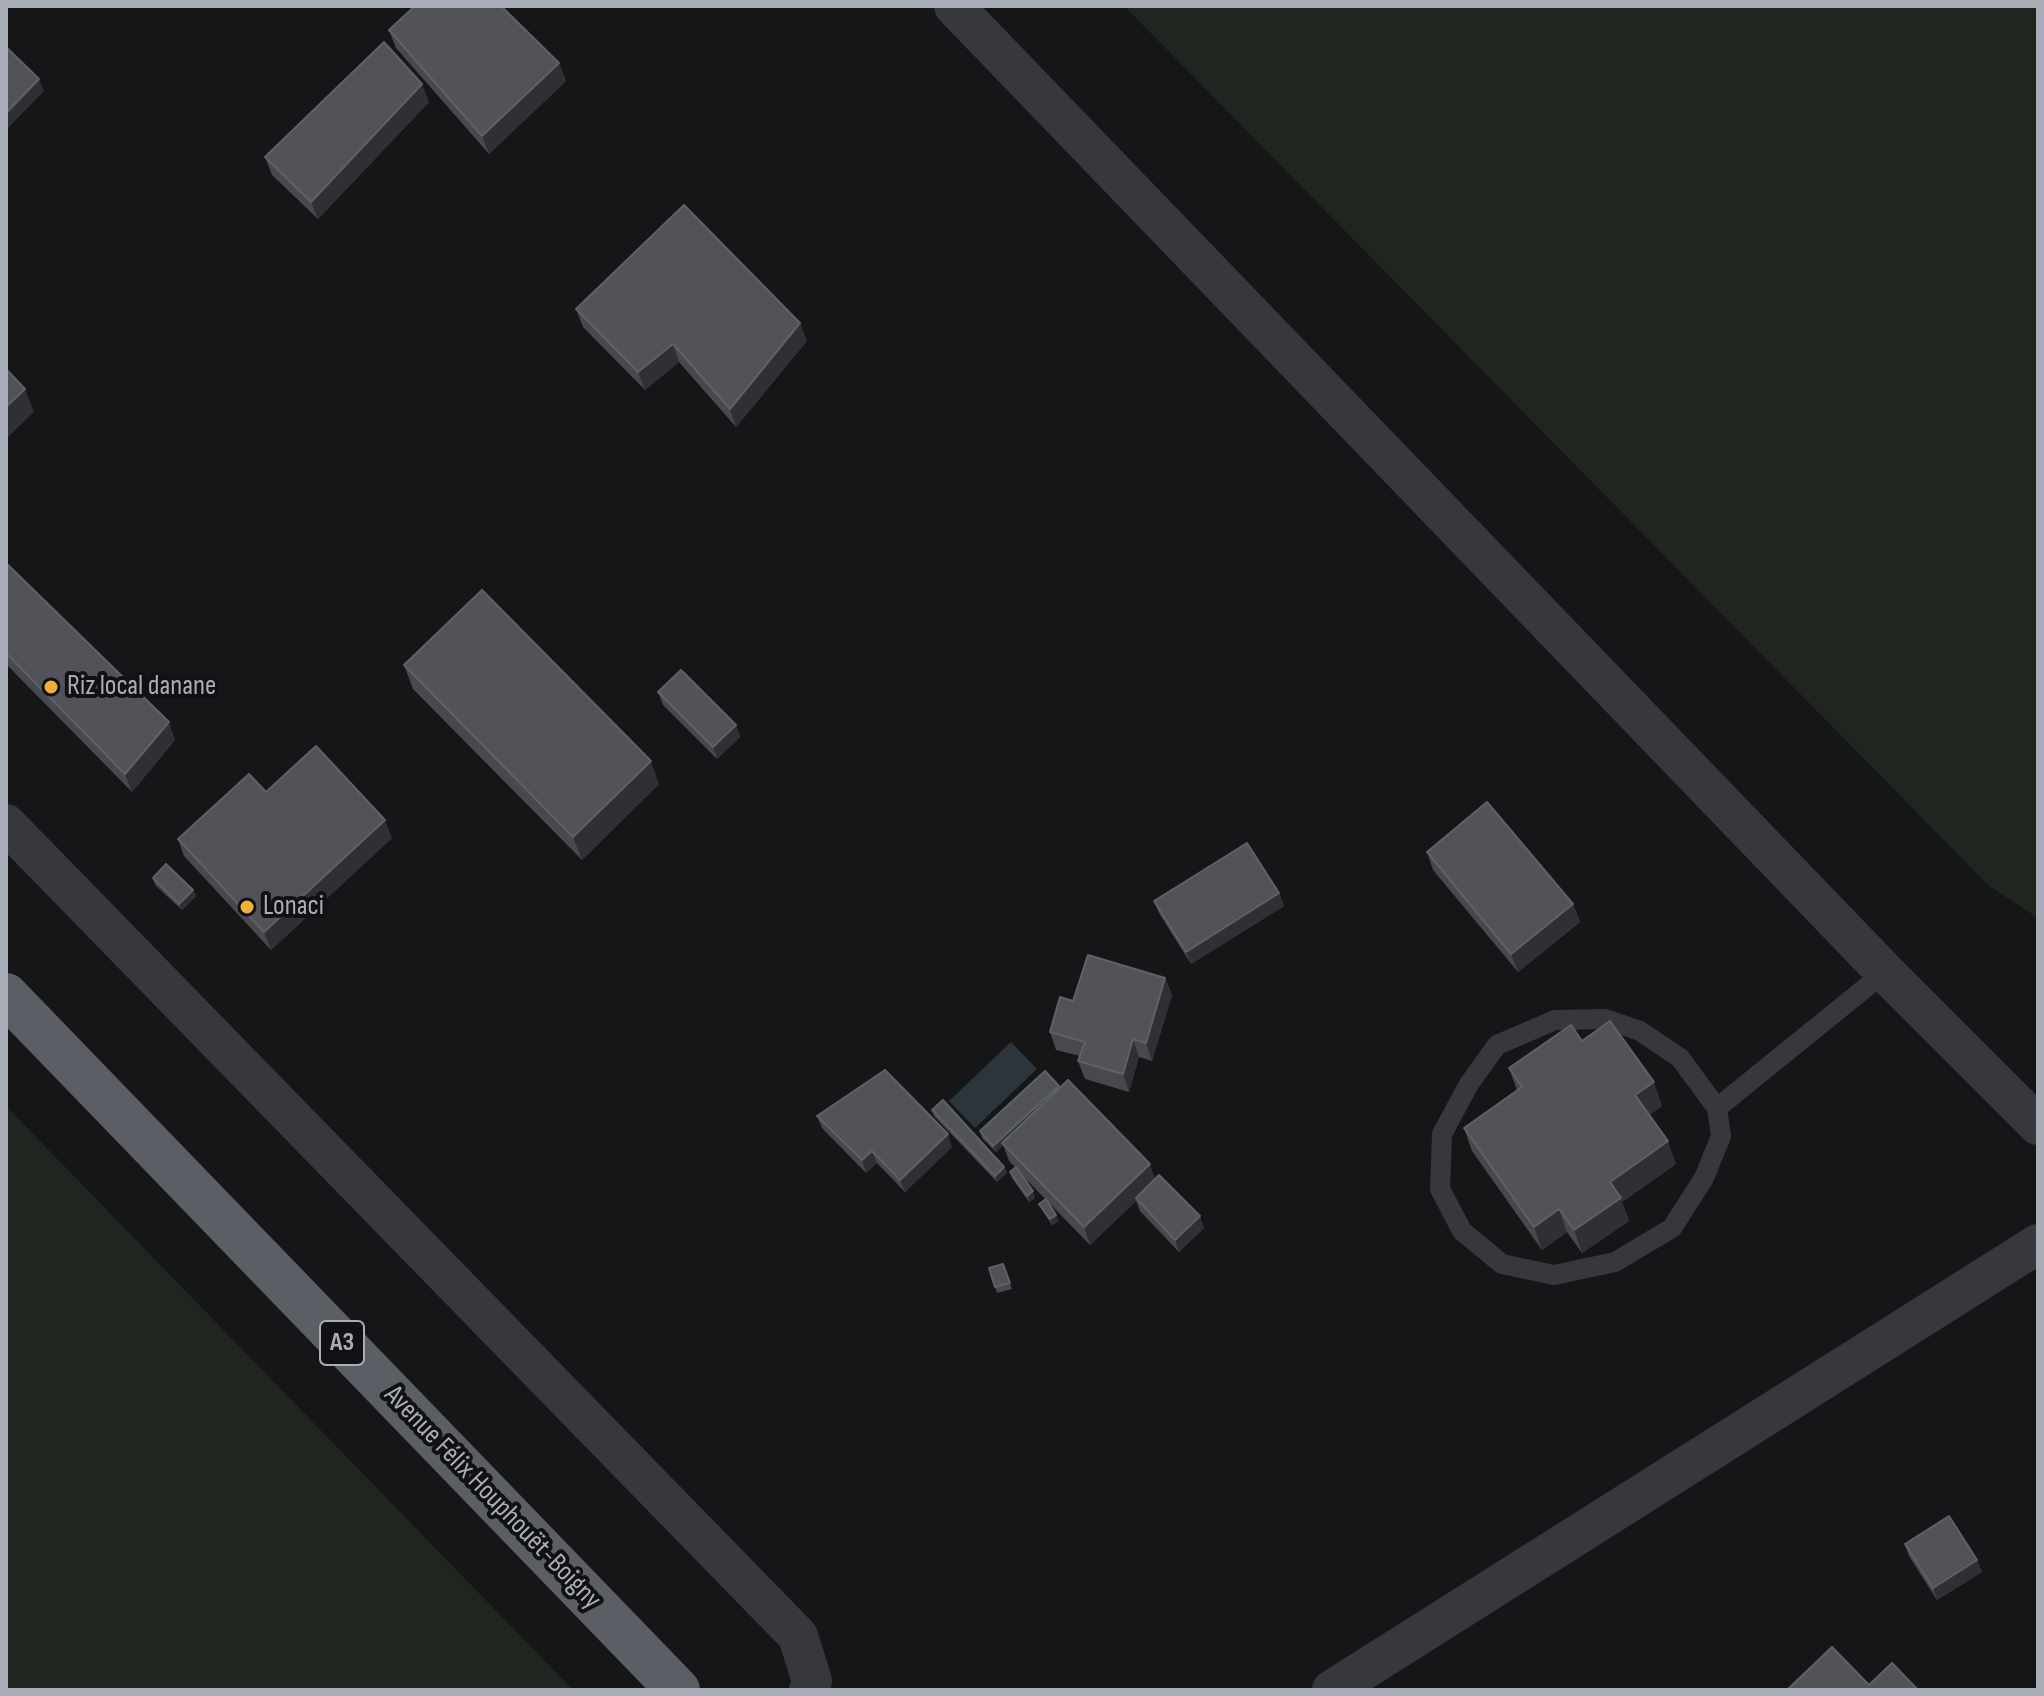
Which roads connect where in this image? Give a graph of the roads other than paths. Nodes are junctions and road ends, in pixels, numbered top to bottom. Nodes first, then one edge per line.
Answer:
1 (954, 6) edge
2 (6, 824) edge
3 (1885, 972) junction
4 (6, 995) edge
5 (1717, 1108) junction
6 (2038, 1125) edge
7 (2038, 1244) edge
8 (678, 1690) edge
9 (809, 1690) edge
10 (1332, 1690) edge

1 - 3 street
2 - 9 street
3 - 5 lane
3 - 6 street
4 - 8 highway, Avenue Félix Houphouët-Boigny / A3
5 - 5 lane
7 - 10 street

